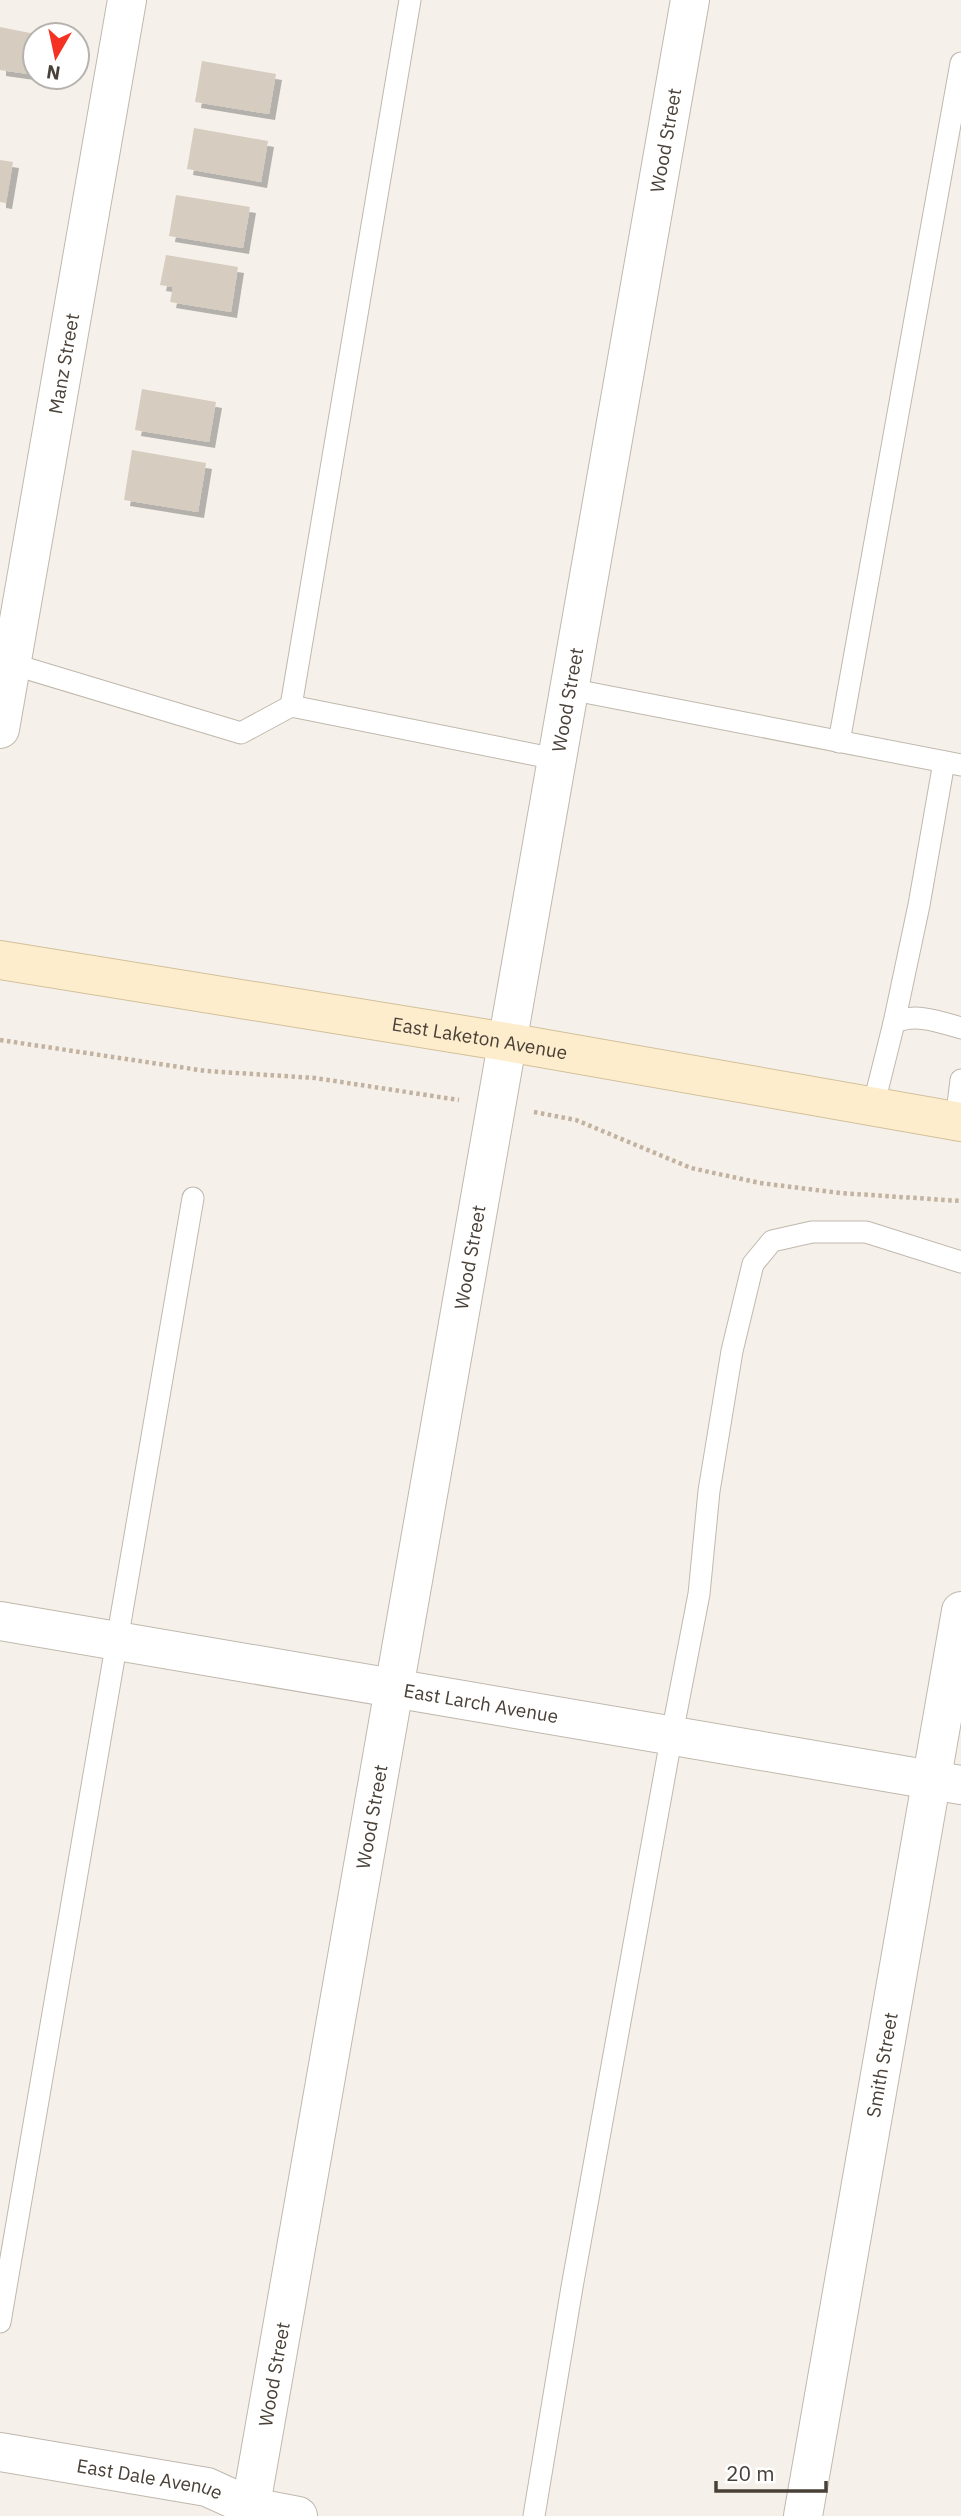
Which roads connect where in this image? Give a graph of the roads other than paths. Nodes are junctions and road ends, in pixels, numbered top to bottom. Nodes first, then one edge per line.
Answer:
1 (127, 0) edge
2 (410, 0) edge
3 (690, 0) edge
4 (961, 63) edge
5 (6, 662) edge
6 (569, 689) junction
7 (291, 706) junction
8 (0, 729) edge
9 (839, 742) junction
10 (556, 759) junction
11 (952, 763) edge
12 (0, 960) edge
13 (894, 1023) junction
14 (961, 1028) edge
15 (507, 1042) junction
16 (961, 1080) edge
17 (873, 1107) junction
18 (958, 1121) edge
19 (193, 1198) dead end
20 (961, 1262) edge
21 (961, 1611) edge
22 (0, 1621) edge
23 (117, 1641) junction
24 (396, 1688) junction
25 (671, 1734) junction
26 (946, 1782) edge
27 (0, 2322) edge
28 (0, 2452) edge
29 (250, 2512) edge
30 (298, 2516) edge
31 (534, 2516) edge
32 (803, 2516) edge

1 - 5 street, Manz Street
2 - 7 lane
3 - 6 street, Wood Street
4 - 9 lane
5 - 7 lane
5 - 8 street, Manz Street
6 - 9 lane
6 - 10 street, Wood Street
7 - 10 lane
9 - 11 lane
10 - 15 street, Wood Street
11 - 13 lane
12 - 15 main road, East Laketon Avenue
13 - 14 lane
13 - 17 lane
15 - 17 main road, East Laketon Avenue
15 - 24 street, Wood Street
16 - 18 lane
17 - 18 main road, East Laketon Avenue
19 - 23 lane
20 - 25 lane
21 - 26 street, Smith Street
22 - 23 street, East Larch Avenue
23 - 24 street, East Larch Avenue
23 - 27 lane
24 - 25 street, East Larch Avenue
24 - 29 street, Wood Street
25 - 26 street, East Larch Avenue
25 - 31 lane
26 - 32 street, Smith Street
28 - 29 street, East Dale Avenue
29 - 30 street, East Dale Avenue

